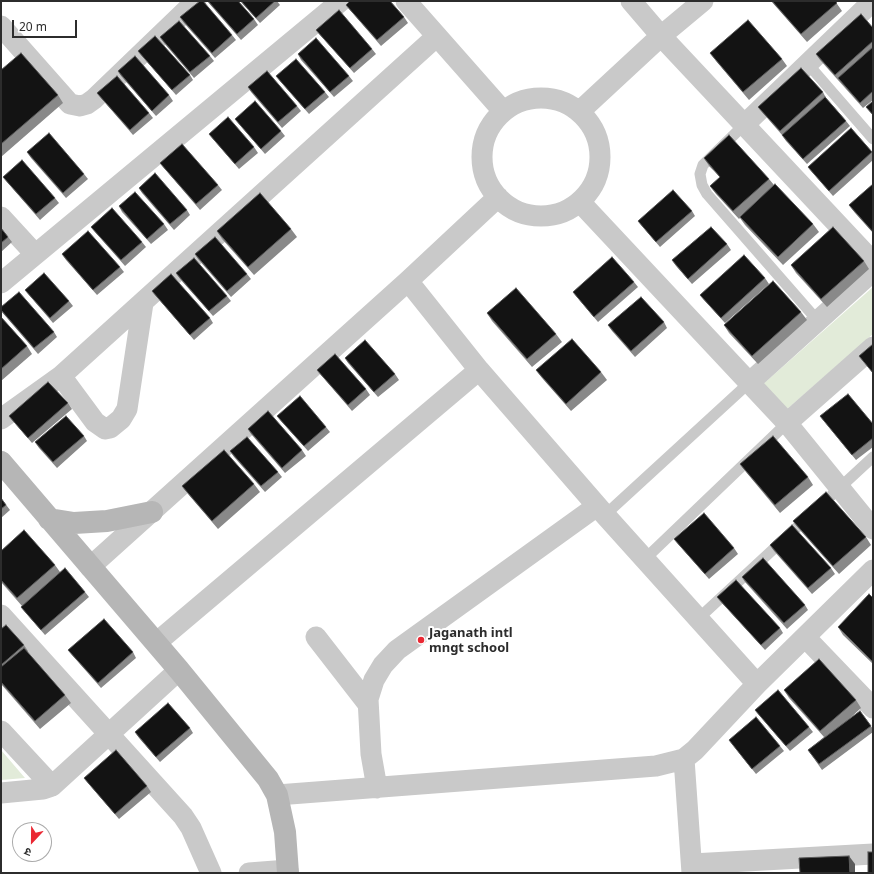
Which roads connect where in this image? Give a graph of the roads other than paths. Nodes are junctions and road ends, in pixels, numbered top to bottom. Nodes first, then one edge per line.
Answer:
1 (196, 1) edge
2 (340, 1) edge
3 (406, 1) edge
4 (632, 1) edge
5 (703, 1) edge
6 (868, 6) edge
7 (1, 26) edge
8 (437, 36) junction
9 (661, 36) junction
10 (807, 63) junction
11 (503, 111) junction
12 (579, 112) junction
13 (744, 124) junction
14 (873, 139) edge
15 (498, 198) junction
16 (580, 202) junction
17 (1, 217) edge
18 (35, 254) junction
19 (873, 262) edge
20 (873, 271) edge
21 (408, 281) junction
22 (1, 283) edge
23 (143, 303) junction
24 (818, 321) junction
25 (873, 347) edge
26 (479, 370) junction
27 (61, 376) junction
28 (750, 382) junction
29 (1, 419) edge
30 (787, 423) junction
31 (873, 457) edge
32 (1, 462) edge
33 (840, 487) junction
34 (601, 510) junction
35 (152, 512) junction
36 (49, 519) junction
37 (873, 529) edge
38 (645, 559) junction
39 (90, 567) junction
40 (873, 570) edge
41 (1, 615) edge
42 (699, 618) junction
43 (316, 637) dead end
44 (805, 637) junction
45 (156, 643) junction
46 (179, 670) junction
47 (757, 684) junction
48 (368, 704) junction
49 (872, 706) edge
50 (1, 731) edge
51 (108, 736) junction
52 (684, 759) junction
53 (52, 786) junction
54 (377, 788) junction
55 (1, 793) edge
56 (277, 795) junction
57 (873, 854) edge
58 (692, 869) edge
59 (288, 871) edge
60 (211, 873) edge
61 (250, 873) edge

1 - 7 street
2 - 18 street
3 - 8 street
4 - 9 street
5 - 9 street
6 - 10 street
8 - 11 street
8 - 23 street
9 - 12 street
9 - 13 street
10 - 13 street
10 - 14 lane
11 - 12 street
11 - 15 street
12 - 16 street
13 - 19 street
13 - 24 lane
15 - 16 street
15 - 21 street
16 - 28 street
17 - 18 street
18 - 22 street
20 - 24 street
21 - 26 street
21 - 35 street
23 - 27 street
23 - 27 street
24 - 28 street
25 - 30 street
26 - 34 street
26 - 45 street
27 - 29 street
28 - 30 street
28 - 34 lane
30 - 33 street
30 - 38 lane
31 - 33 lane
32 - 36 street
33 - 37 street
33 - 42 lane
34 - 38 street
34 - 48 street
35 - 36 street
35 - 39 street
36 - 39 street
38 - 42 street
39 - 45 street
40 - 44 street
41 - 51 street
42 - 47 street
43 - 48 street
44 - 47 street
44 - 49 street
45 - 46 street
46 - 51 street
46 - 56 street
47 - 52 street
48 - 54 street
50 - 53 street
51 - 53 street
51 - 60 street
52 - 54 street
52 - 58 street
53 - 55 street
54 - 56 street
56 - 59 street
57 - 58 street
59 - 61 street

